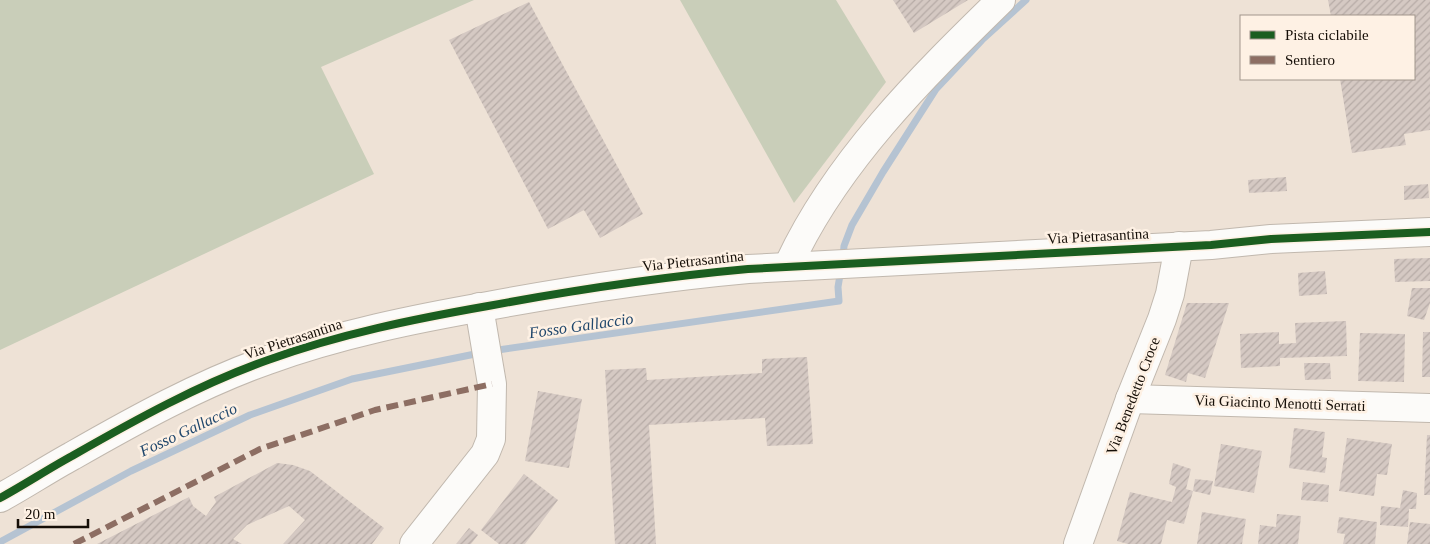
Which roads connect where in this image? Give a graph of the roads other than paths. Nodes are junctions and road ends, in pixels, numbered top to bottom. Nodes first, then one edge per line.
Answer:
1 (1001, 0) edge
2 (1430, 232) edge
3 (1179, 246) junction
4 (788, 266) junction
5 (479, 307) junction
6 (1130, 399) junction
7 (1430, 408) edge
8 (0, 498) edge
9 (414, 544) edge
10 (1078, 544) edge

1 - 4 street
2 - 3 street, Via Pietrasantina
3 - 4 street, Via Pietrasantina
3 - 6 street, Via Benedetto Croce
4 - 5 street, Via Pietrasantina
5 - 8 street, Via Pietrasantina
5 - 9 street
6 - 7 street, Via Giacinto Menotti Serrati
6 - 10 street, Via Benedetto Croce

